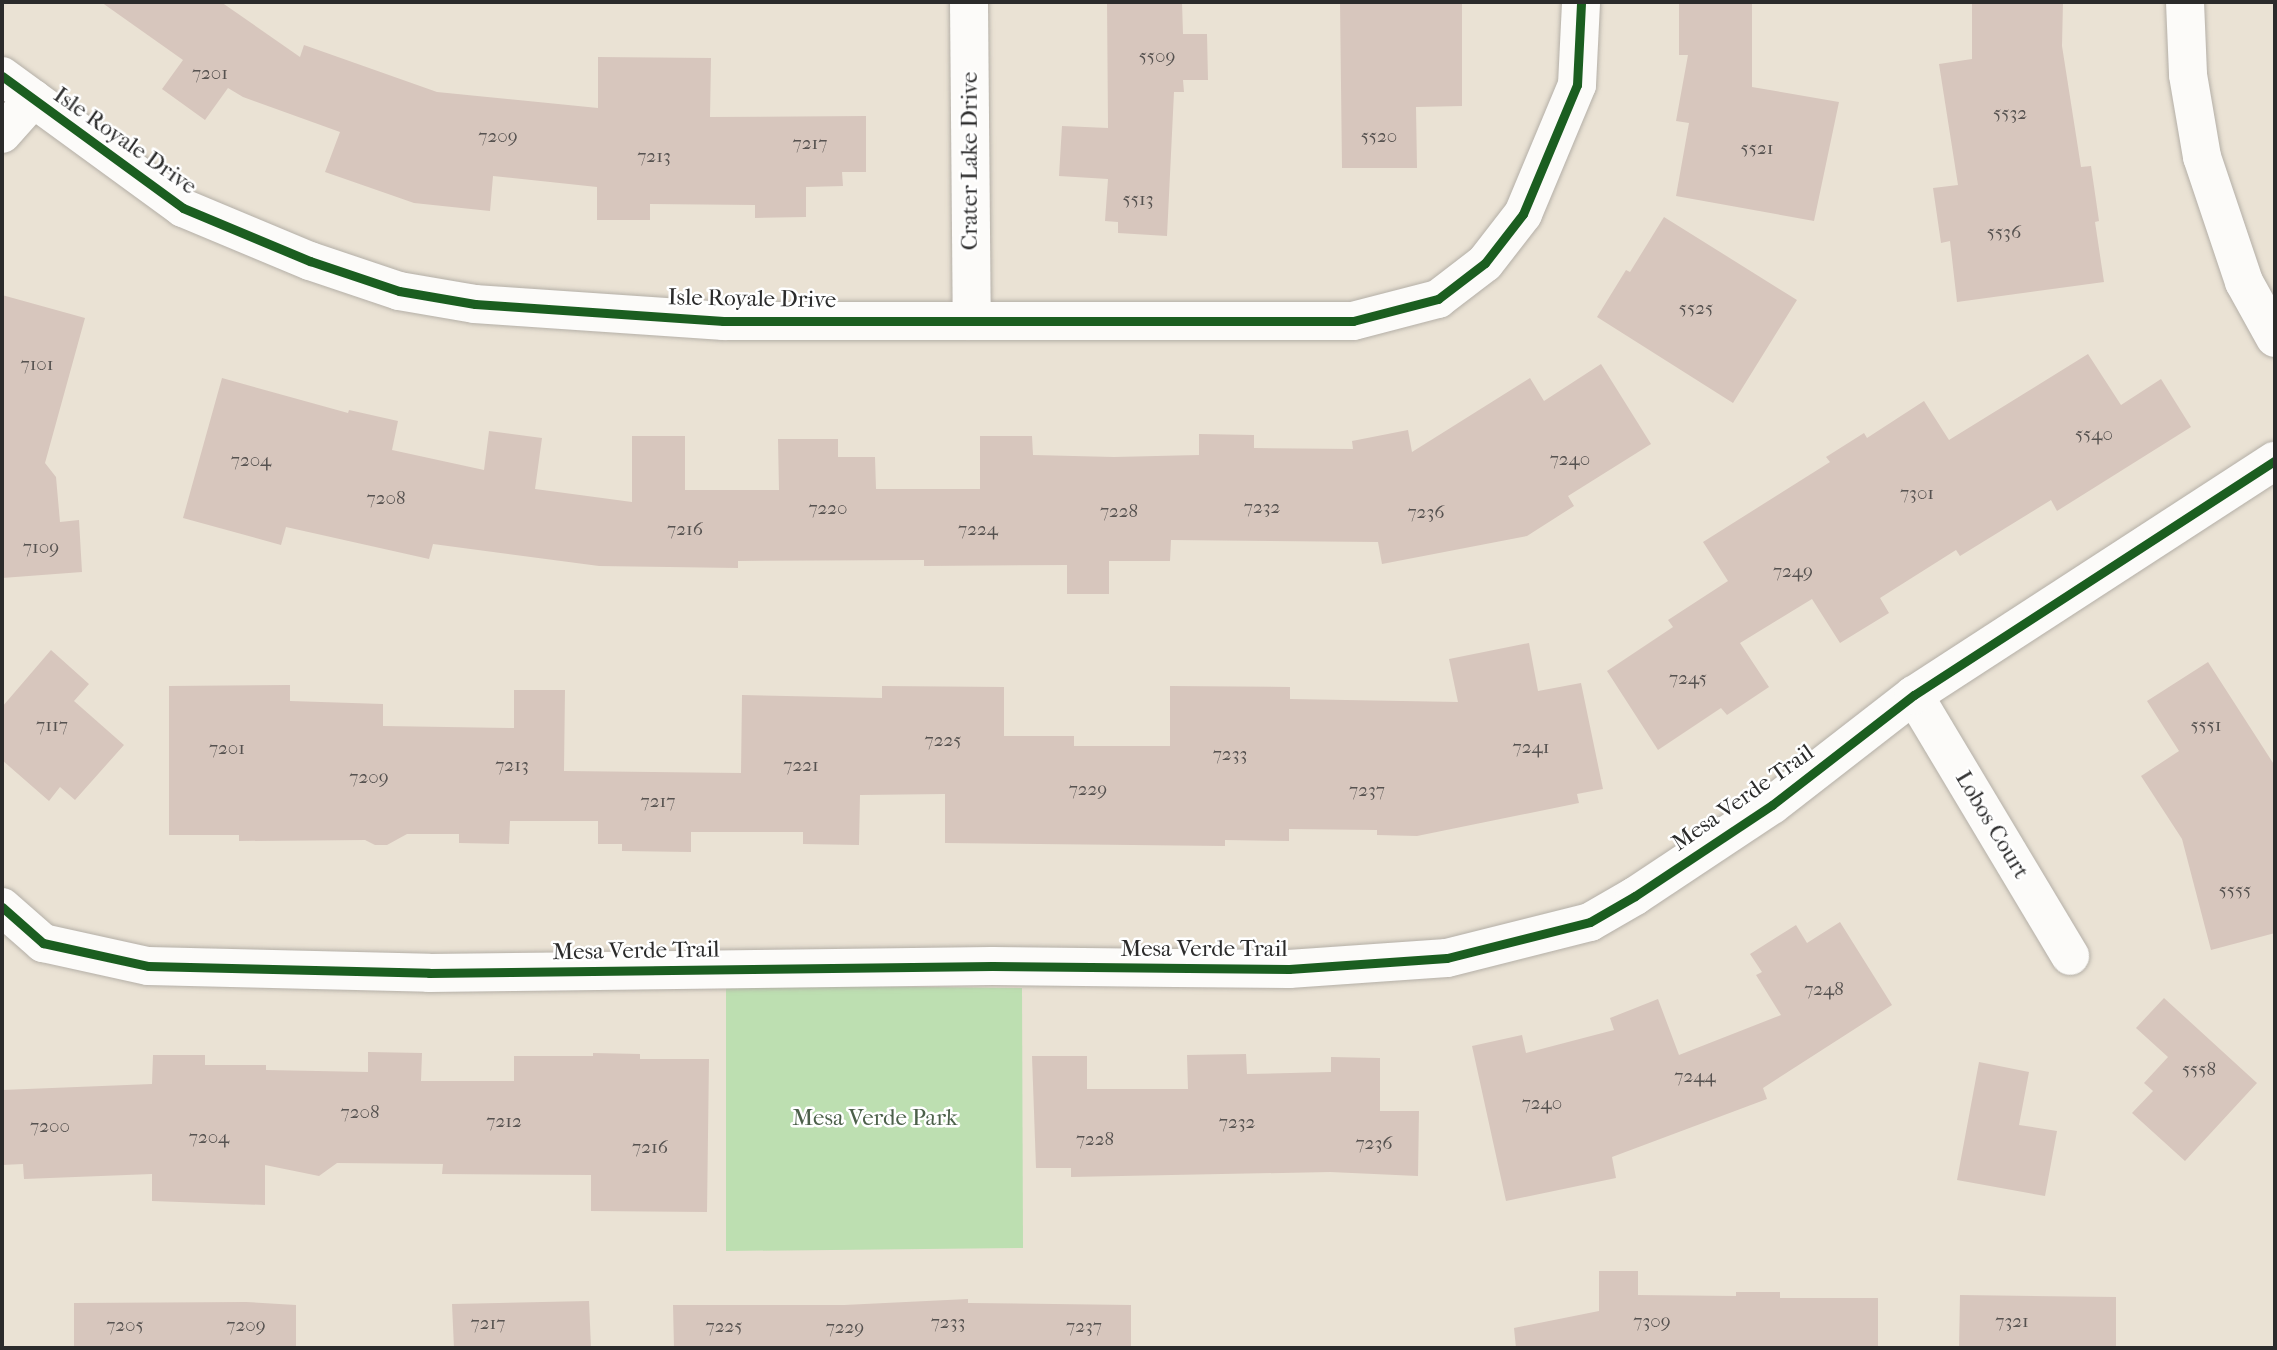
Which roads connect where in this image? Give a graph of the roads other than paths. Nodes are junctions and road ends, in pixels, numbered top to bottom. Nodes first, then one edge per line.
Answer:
1 (969, 2) edge
2 (1581, 2) edge
3 (2185, 2) edge
4 (2, 76) edge
5 (33, 99) junction
6 (2, 134) edge
7 (972, 321) junction
8 (2275, 338) edge
9 (2275, 461) edge
10 (1914, 695) junction
11 (2, 907) edge
12 (2070, 956) dead end

1 - 7 street, Crater Lake Drive
2 - 7 street, Isle Royale Drive
3 - 8 street
4 - 5 street, Isle Royale Drive
5 - 6 street
5 - 7 street, Isle Royale Drive
9 - 10 street, Mesa Verde Trail
10 - 11 street, Mesa Verde Trail
10 - 12 street, Lobos Court

